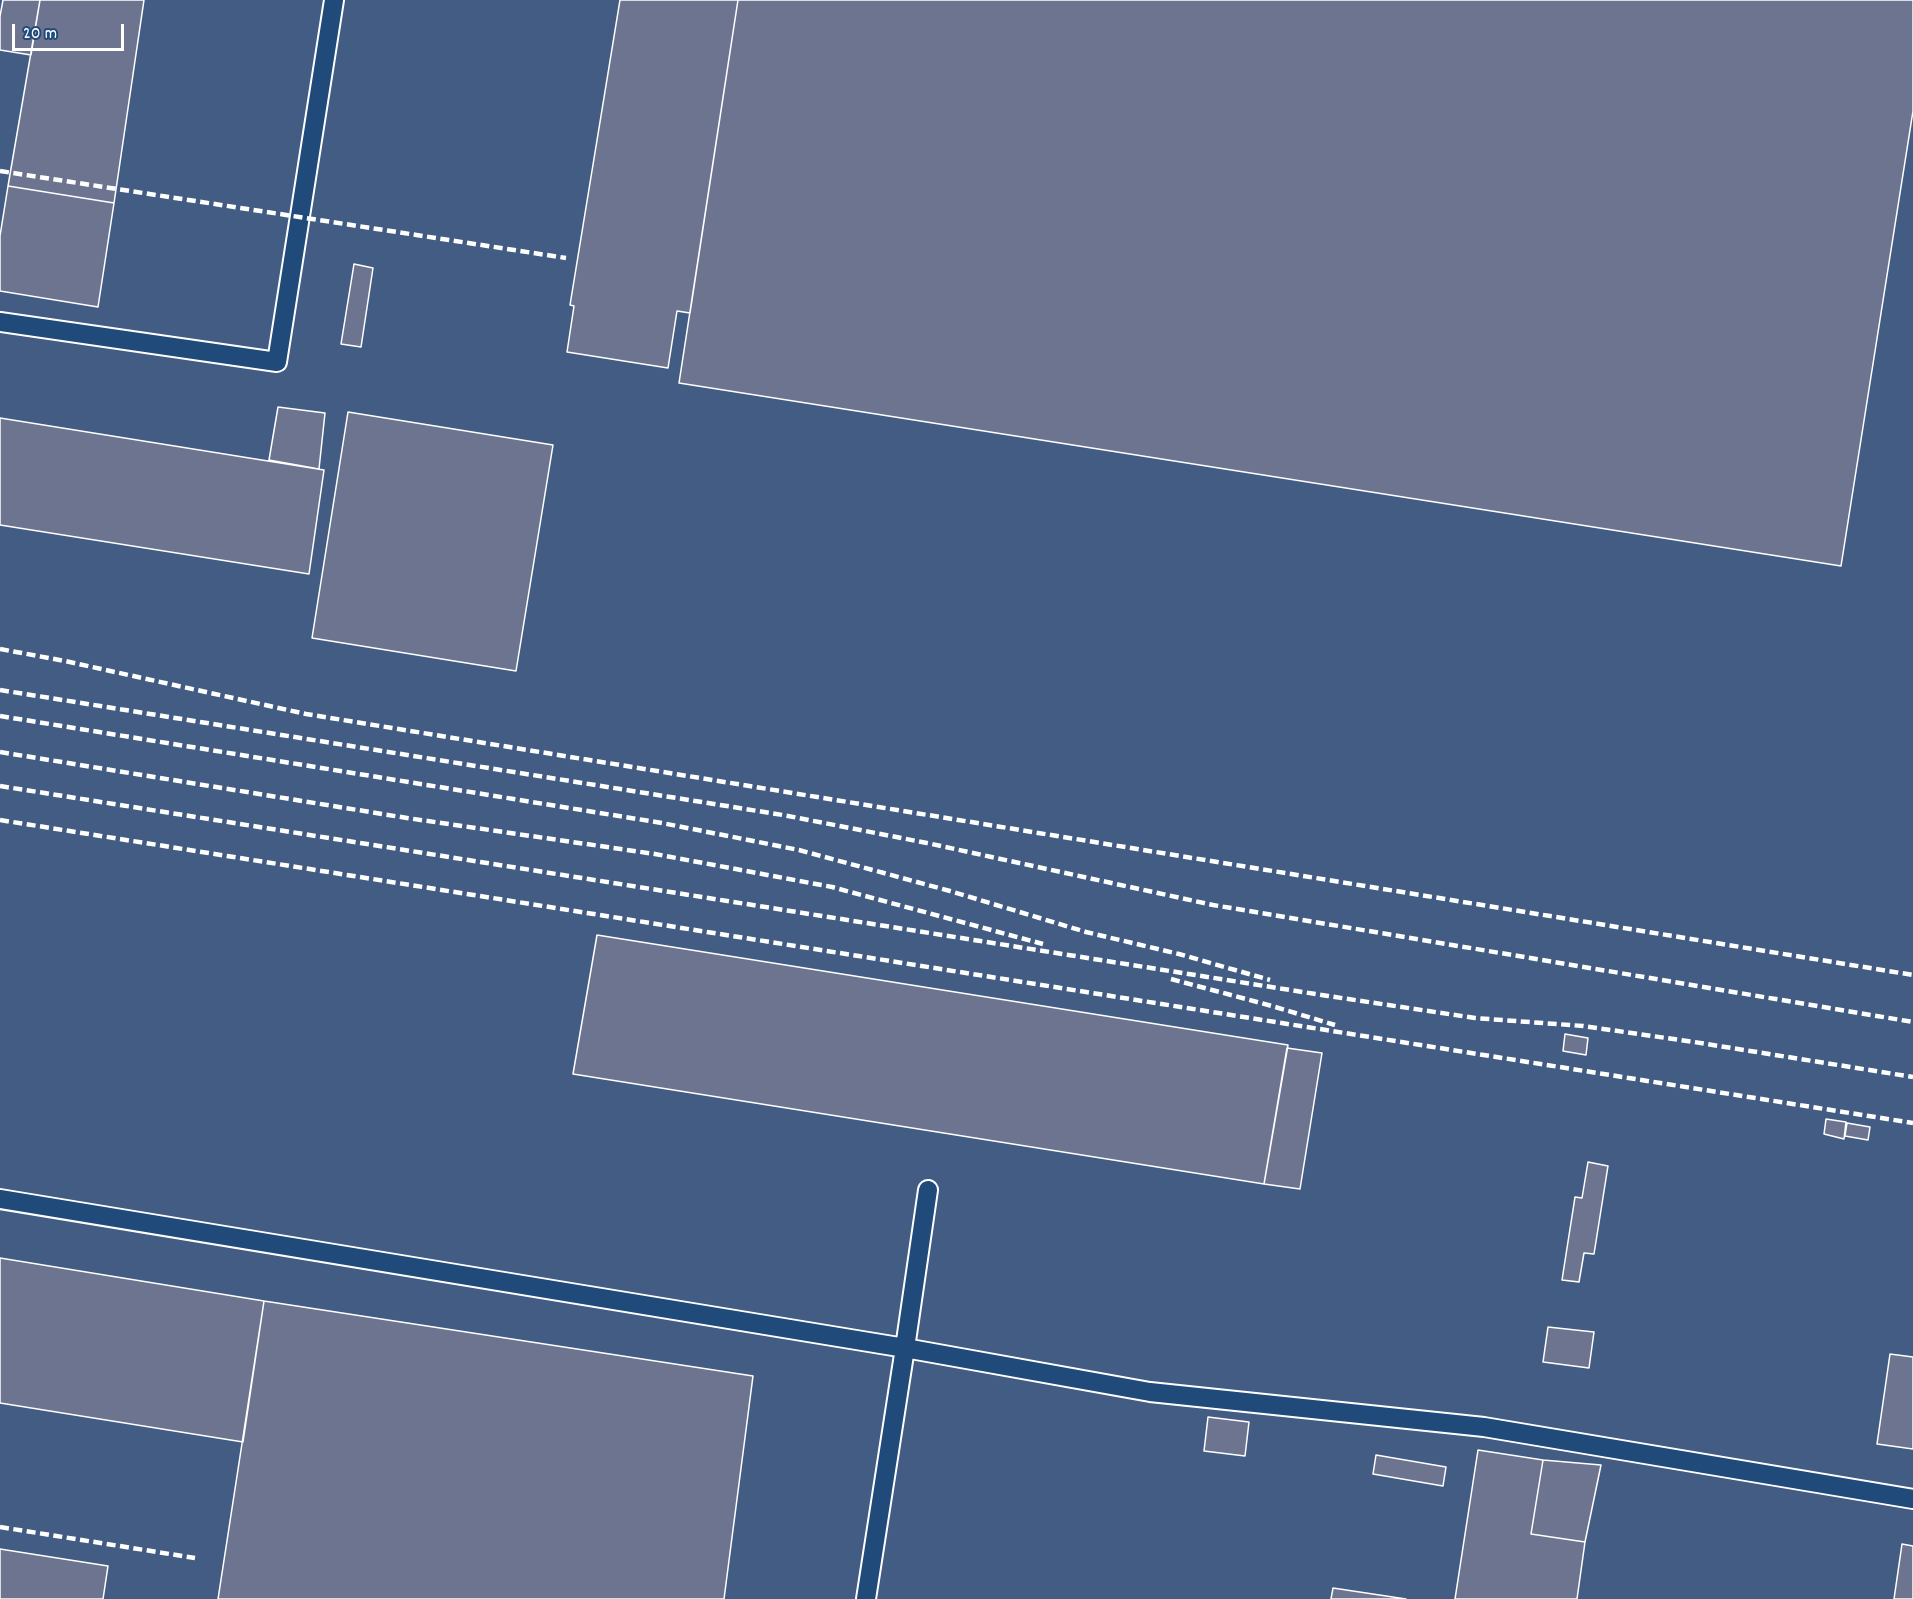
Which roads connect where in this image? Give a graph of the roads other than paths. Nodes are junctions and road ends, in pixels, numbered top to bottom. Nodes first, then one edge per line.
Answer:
1 (334, 0) edge
2 (0, 322) edge
3 (928, 1190) dead end
4 (0, 1199) edge
5 (905, 1348) junction
6 (1913, 1499) edge
7 (866, 1599) edge

1 - 2 lane
3 - 5 lane
4 - 5 lane
5 - 6 lane
5 - 7 lane

